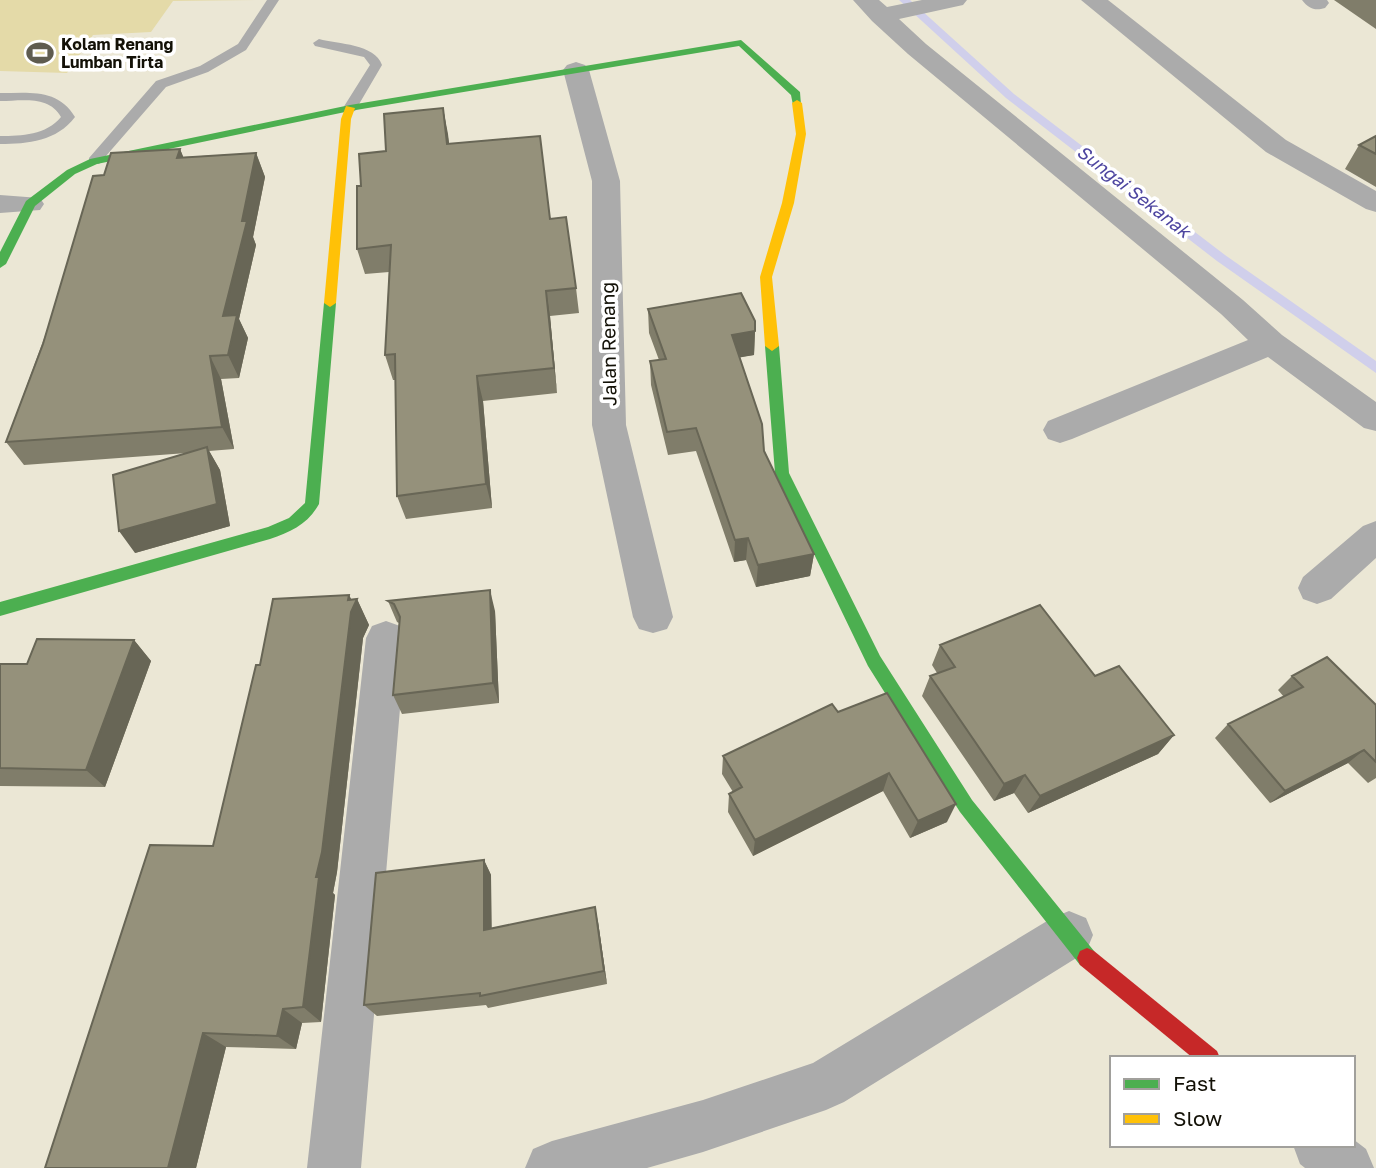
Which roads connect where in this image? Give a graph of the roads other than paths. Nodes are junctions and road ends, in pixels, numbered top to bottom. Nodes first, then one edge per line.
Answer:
1 (273, 0) edge
2 (1093, 0) edge
3 (949, 1) edge
4 (877, 10) edge
5 (319, 43) dead end
6 (576, 70) junction
7 (0, 97) edge
8 (350, 108) junction
9 (0, 140) edge
10 (94, 161) junction
11 (1376, 203) edge
12 (0, 204) edge
13 (30, 204) junction
14 (0, 264) edge
15 (1271, 343) junction
16 (1376, 419) edge
17 (1060, 430) dead end
18 (1376, 536) edge
19 (1317, 588) dead end
20 (0, 609) edge
21 (653, 617) dead end
22 (386, 638) dead end
23 (1069, 935) junction
24 (1208, 1056) edge
25 (1322, 1147) edge
26 (334, 1168) edge
27 (552, 1168) edge
28 (1348, 1168) edge

1 - 10 lane
2 - 11 street
3 - 4 street
4 - 15 street
5 - 8 lane
6 - 8 street
6 - 21 street, Jalan Renang
6 - 23 street
7 - 9 lane
8 - 10 street
8 - 20 street
10 - 13 street
12 - 13 street
13 - 14 street
15 - 16 street
15 - 17 street
18 - 19 street
22 - 26 street
23 - 24 street
23 - 27 street
25 - 28 street

